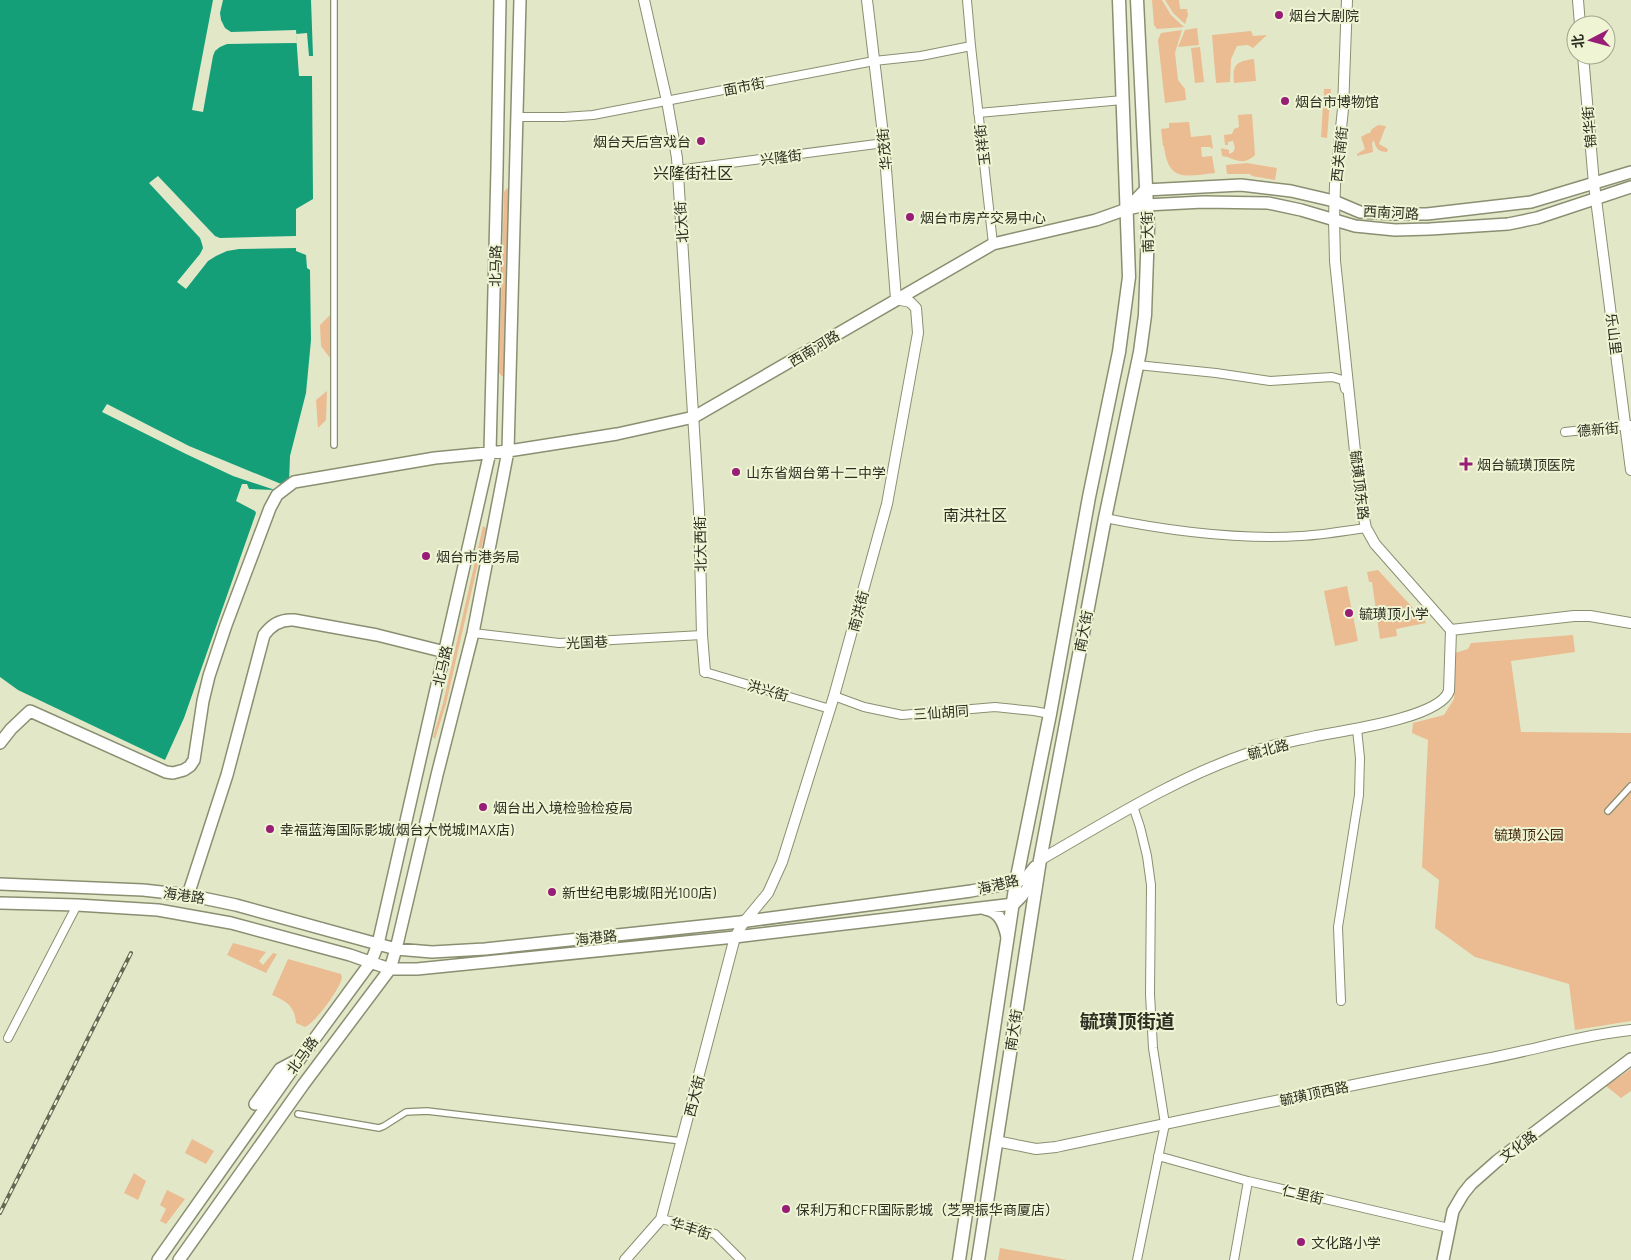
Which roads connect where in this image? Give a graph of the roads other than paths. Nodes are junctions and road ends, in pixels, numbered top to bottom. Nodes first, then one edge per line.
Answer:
1 (334, 0) edge
2 (500, 0) edge
3 (520, 0) edge
4 (644, 0) edge
5 (867, 0) edge
6 (968, 0) edge
7 (1119, 0) edge
8 (1137, 0) edge
9 (1347, 0) edge
10 (1578, 0) edge
11 (1579, 15) edge
12 (971, 46) junction
13 (874, 61) junction
14 (1584, 65) edge
15 (1122, 100) junction
16 (667, 101) junction
17 (978, 113) junction
18 (517, 117) junction
19 (884, 143) junction
20 (677, 170) junction
21 (1631, 172) edge
22 (1594, 184) junction
23 (1631, 187) edge
24 (1145, 190) junction
25 (1596, 198) junction
26 (1334, 201) junction
27 (1146, 205) junction
28 (1127, 209) junction
29 (1334, 219) junction
30 (993, 244) junction
31 (896, 299) junction
32 (1137, 366) junction
33 (694, 417) junction
34 (1628, 426) edge
35 (1565, 432) dead end
36 (334, 445) dead end
37 (1355, 447) junction
38 (508, 451) junction
39 (490, 452) junction
40 (1631, 470) edge
41 (1105, 518) junction
42 (1366, 528) junction
43 (1631, 623) edge
44 (1451, 630) junction
45 (473, 633) junction
46 (702, 635) junction
47 (445, 652) junction
48 (705, 672) joint
49 (834, 696) junction
50 (830, 709) junction
51 (1050, 714) junction
52 (1357, 729) junction
53 (0, 743) edge
54 (1631, 786) edge
55 (1132, 806) junction
56 (1608, 811) dead end
57 (1040, 860) junction
58 (1016, 882) junction
59 (0, 884) edge
60 (188, 896) junction
61 (0, 903) edge
62 (1014, 904) junction
63 (77, 905) junction
64 (980, 908) junction
65 (744, 922) junction
66 (735, 937) junction
67 (378, 944) junction
68 (1008, 944) junction
69 (396, 949) junction
70 (371, 962) junction
71 (390, 969) junction
72 (1342, 1002) dead end
73 (1631, 1030) edge
74 (8, 1038) dead end
75 (1631, 1059) edge
76 (298, 1060) junction
77 (255, 1104) dead end
78 (298, 1114) dead end
79 (1165, 1124) junction
80 (682, 1141) junction
81 (996, 1141) junction
82 (1158, 1156) junction
83 (1248, 1181) junction
84 (662, 1219) junction
85 (1449, 1228) junction
86 (158, 1260) edge
87 (179, 1260) edge
88 (625, 1260) edge
89 (741, 1260) edge
90 (960, 1260) edge
91 (978, 1260) edge
92 (1137, 1260) edge
93 (1234, 1260) edge
94 (1443, 1260) edge

1 - 36 street
2 - 39 main road, 北马路
3 - 18 main road, 北马路
4 - 16 street, 北大街
5 - 13 street, 华茂街
6 - 12 street, 玉祥街
7 - 15 main road, 南大街
8 - 24 main road, 南大街
9 - 26 street, 西关南街
10 - 11 street
12 - 13 street, 面市街
12 - 17 street, 玉祥街
13 - 16 street, 面市街
13 - 19 street, 华茂街
14 - 22 street, 锦华街
15 - 17 street
15 - 28 main road, 南大街
16 - 18 street, 面市街
16 - 20 street, 北大街
17 - 30 street, 玉祥街
18 - 38 main road, 北马路
19 - 20 street, 兴隆街
19 - 31 street, 华茂街
20 - 33 street, 北大街
21 - 22 main road, 西南河路
22 - 25 street, 锦华街
22 - 26 main road, 西南河路
23 - 25 main road, 西南河路
24 - 26 main road, 西南河路
24 - 27 main road, 南大街
24 - 28 main road, 西南河路
25 - 29 main road, 西南河路
25 - 34 street, 乐山里
26 - 29 street, 西关南街
27 - 28 main road, 西南河路
27 - 29 main road, 西南河路
27 - 32 main road, 南大街
28 - 30 main road, 西南河路
28 - 51 main road, 南大街
29 - 37 street, 毓璜顶东路
30 - 31 main road, 西南河路
31 - 33 main road, 西南河路
31 - 49 street, 南洪街
32 - 37 street
32 - 41 main road, 南大街
33 - 38 main road, 西南河路
33 - 46 street, 北大西街
34 - 35 street, 德新街
34 - 40 street, 乐山里
37 - 42 street, 毓璜顶东路
38 - 39 main road, 西南河路
38 - 45 main road, 北马路
39 - 47 main road, 北马路
39 - 53 main road, 西南河路
41 - 42 street
41 - 57 main road, 南大街
42 - 44 street, 毓璜顶东路
43 - 44 street
44 - 52 street, 毓北路
45 - 46 street, 光国巷
45 - 69 main road, 北马路
46 - 48 street, 北大西街
47 - 60 main road
47 - 67 main road, 北马路
48 - 50 street, 洪兴街
49 - 50 street, 南洪街
49 - 51 street, 三仙胡同
50 - 65 street, 南洪街
51 - 58 main road, 南大街
52 - 55 street, 毓北路
52 - 72 street
54 - 56 street
55 - 57 street, 毓北路
55 - 79 street
57 - 58 main road, 海港路
57 - 62 main road, 海港路
57 - 81 main road, 南大街
58 - 62 main road, 南大街
58 - 65 main road, 海港路
59 - 60 main road, 海港路
60 - 67 main road, 海港路
61 - 63 main road, 海港路
62 - 64 main road, 海港路
62 - 68 main road, 南大街
63 - 70 main road, 海港路
63 - 74 street
64 - 66 main road, 海港路
64 - 68 main road
65 - 66 street, 西大街
65 - 69 main road, 海港路
66 - 71 main road, 海港路
66 - 80 street, 西大街
67 - 69 main road, 海港路
67 - 70 main road, 北马路
68 - 90 main road, 南大街
69 - 71 main road, 北马路
70 - 71 main road, 海港路
70 - 76 main road, 北马路
71 - 87 main road, 北马路
73 - 79 street, 毓璜顶西路
75 - 85 main road, 文化路
76 - 77 main road
76 - 86 main road, 北马路
78 - 80 street
79 - 81 street, 毓璜顶西路
79 - 82 street
80 - 84 street, 西大街
81 - 91 main road, 南大街
82 - 83 street, 仁里街
82 - 92 street
83 - 85 street, 仁里街
83 - 93 street
84 - 88 street, 西大街
84 - 89 street, 华丰街
85 - 94 main road, 文化路

